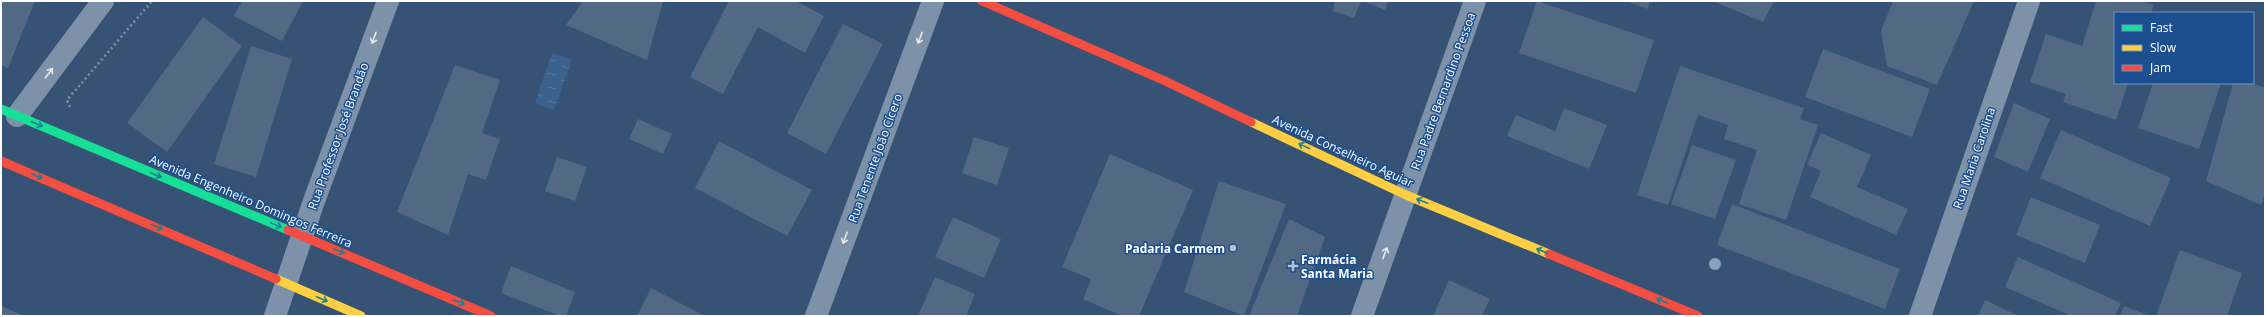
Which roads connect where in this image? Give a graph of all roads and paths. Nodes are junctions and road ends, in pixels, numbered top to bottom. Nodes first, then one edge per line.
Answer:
1 (103, 1) edge
2 (152, 1) edge
3 (388, 1) edge
4 (933, 1) edge
5 (982, 1) edge
6 (1475, 1) edge
7 (2028, 1) edge
8 (72, 111) dead end
9 (9, 112) edge
10 (2, 162) edge
11 (1406, 195) junction
12 (303, 236) junction
13 (286, 284) junction
14 (275, 316) edge
15 (361, 316) edge
16 (491, 316) edge
17 (816, 316) edge
18 (1362, 316) edge
19 (1698, 316) edge
20 (1920, 316) edge

9 -> 1 street
2 - 8 path
3 -> 12 street, Rua Professor José Brandão
4 -> 17 street, Rua Tenente João Cícero
11 -> 5 main road, Avenida Conselheiro Aguiar
6 - 11 street, Rua Padre Bernardino Pessoa
7 - 20 street, Rua Maria Carolina
9 -> 12 main road, Avenida Engenheiro Domingos Ferreira
10 -> 13 main road
18 -> 11 street, Rua Padre Bernardino Pessoa
19 -> 11 main road, Avenida Conselheiro Aguiar
12 - 13 street, Rua Professor José Brandão
12 -> 16 main road, Avenida Engenheiro Domingos Ferreira
13 - 14 street, Rua Professor José Brandão
13 -> 15 main road

